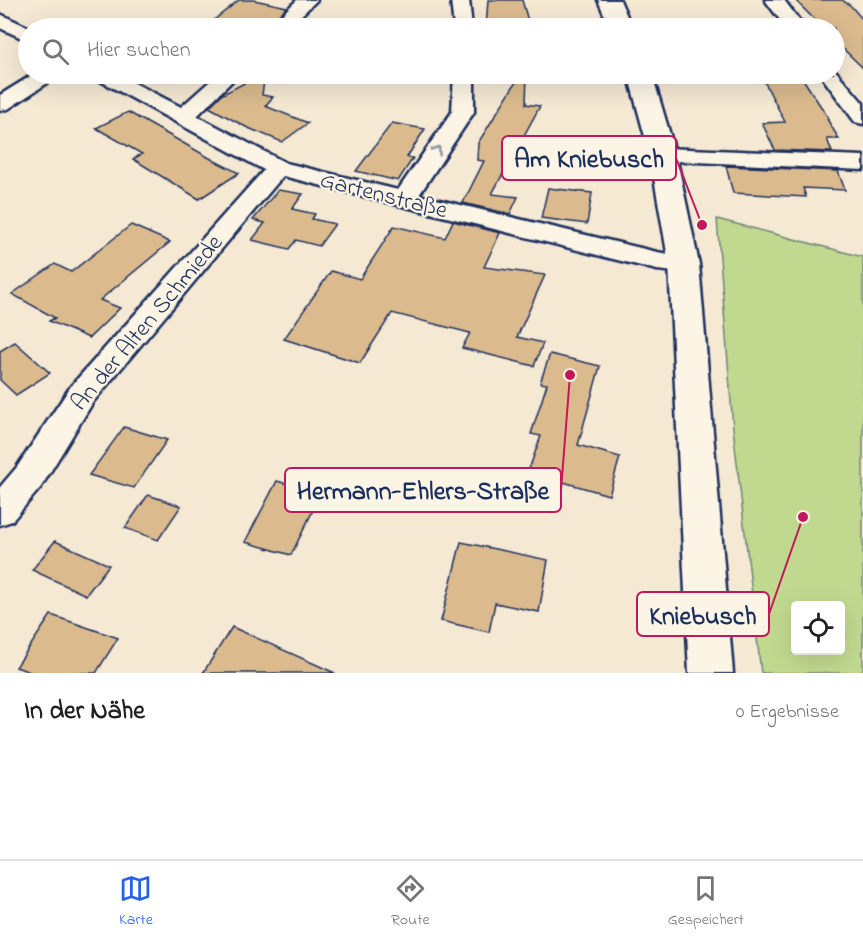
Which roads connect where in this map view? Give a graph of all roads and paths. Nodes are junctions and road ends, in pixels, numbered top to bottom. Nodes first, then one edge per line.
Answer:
1 (308, 0) edge
2 (460, 0) edge
3 (609, 0) edge
4 (774, 0) edge
5 (288, 18) edge
6 (462, 18) edge
7 (617, 18) edge
8 (788, 18) edge
9 (0, 20) edge
10 (18, 30) edge
11 (32, 84) edge
12 (121, 84) edge
13 (218, 84) edge
14 (464, 84) edge
15 (643, 84) edge
16 (838, 84) edge
17 (0, 104) edge
18 (183, 117) junction
19 (863, 117) edge
20 (663, 155) junction
21 (863, 163) edge
22 (278, 168) junction
23 (404, 199) junction
24 (684, 264) junction
25 (0, 511) edge
26 (711, 673) edge

1 - 5 street
2 - 6 street
3 - 7 street
4 - 8 street
9 - 10 street
11 - 17 street
12 - 18 street, Gartenstraße
13 - 18 street
23 -> 14 street
15 - 20 street
16 - 19 street
18 - 22 street, Gartenstraße
20 - 21 street
20 - 24 street
22 - 23 street, Gartenstraße
22 - 25 street, An der Alten Schmiede
23 - 24 street, Gartenstraße
24 - 26 street

